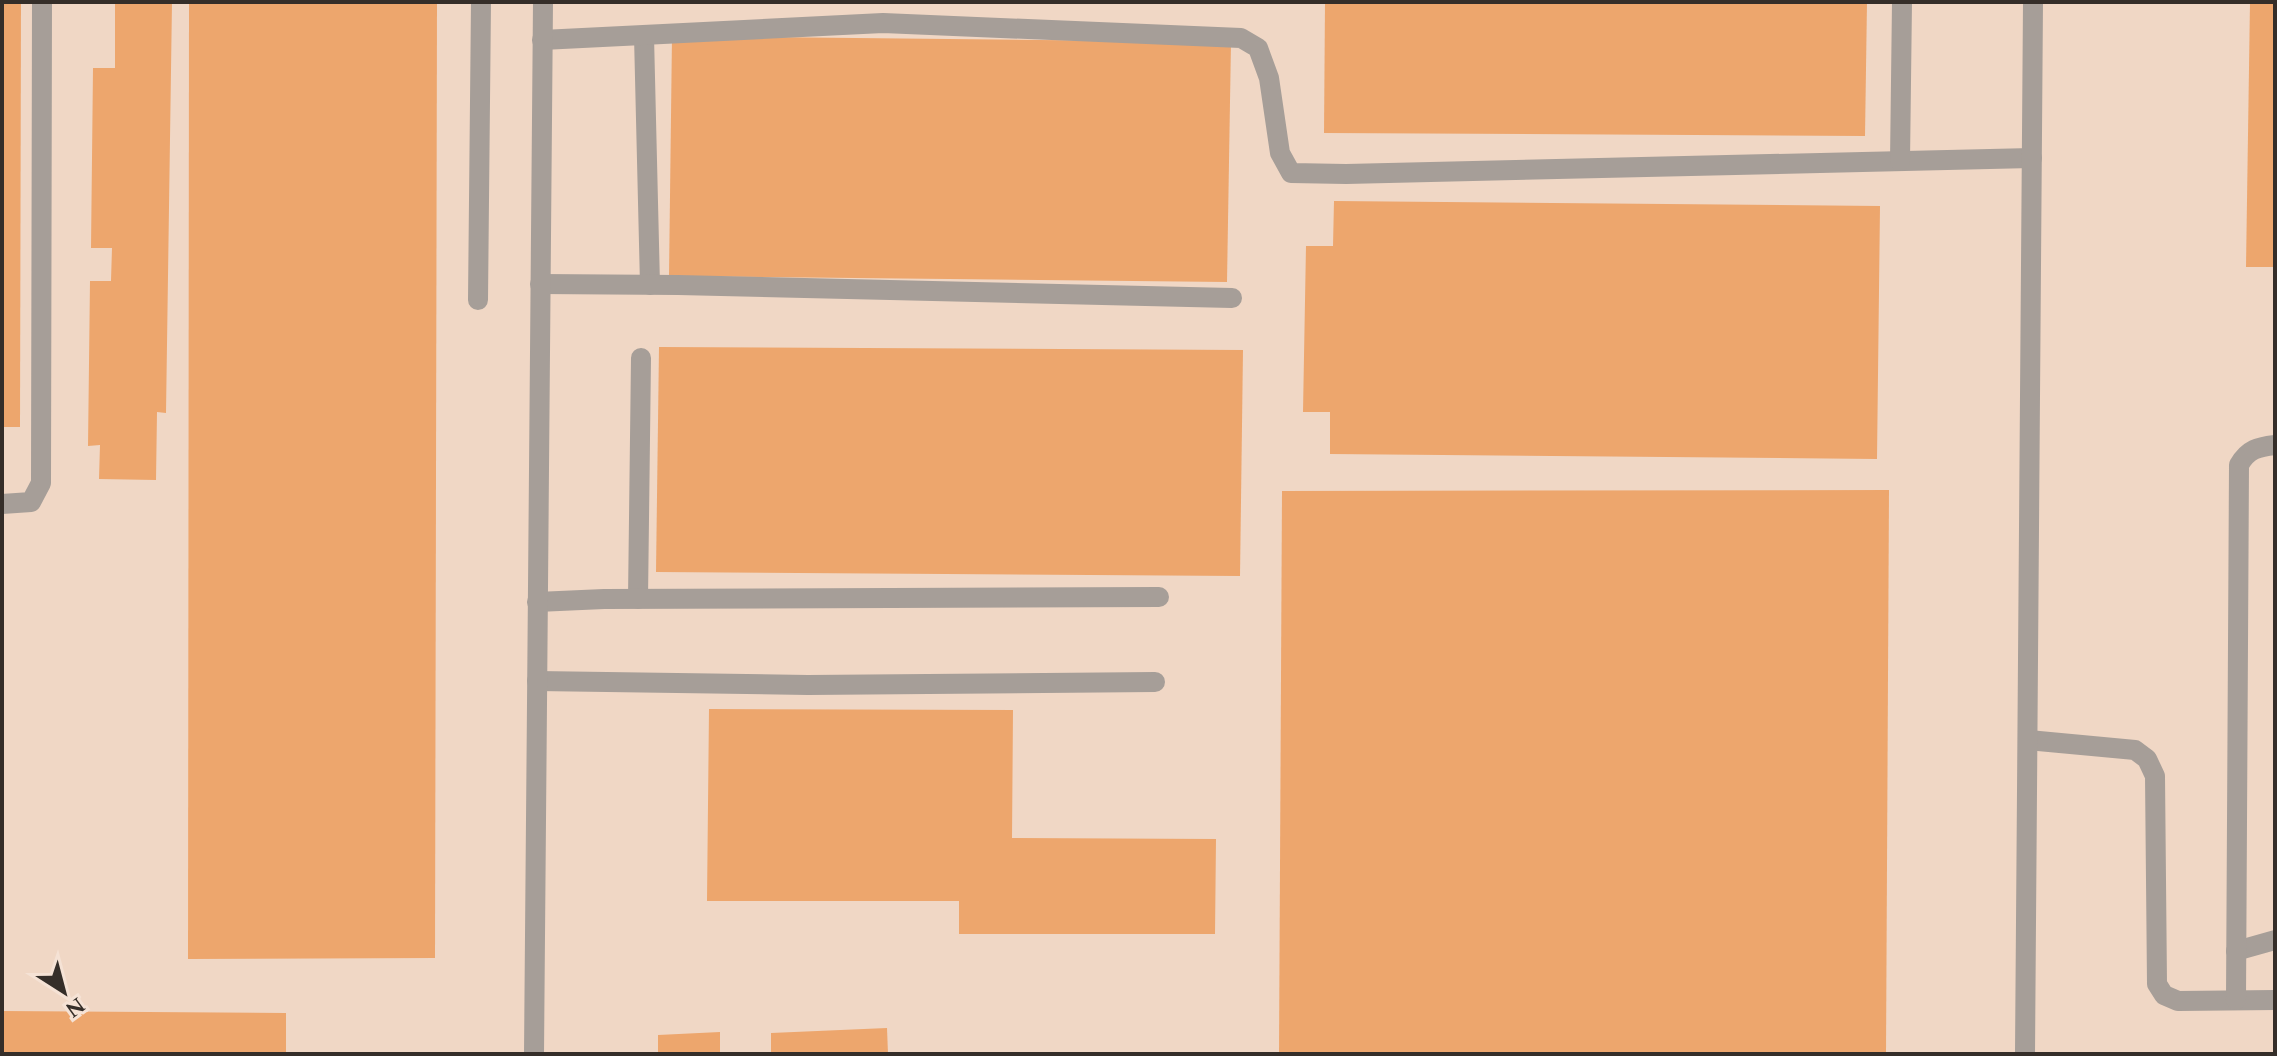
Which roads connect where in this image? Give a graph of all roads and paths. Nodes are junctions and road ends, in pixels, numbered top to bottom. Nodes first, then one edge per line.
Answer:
1 (42, 2) edge
2 (481, 2) edge
3 (543, 2) edge
4 (1902, 2) edge
5 (2033, 2) edge
6 (644, 36) junction
7 (542, 40) junction
8 (2032, 158) junction
9 (1900, 161) junction
10 (540, 284) junction
11 (650, 285) junction
12 (1232, 298) dead end
13 (478, 300) dead end
14 (641, 358) dead end
15 (2275, 445) edge
16 (2, 504) edge
17 (1159, 597) dead end
18 (638, 599) junction
19 (537, 602) junction
20 (537, 681) junction
21 (1155, 682) dead end
22 (2028, 740) junction
23 (2275, 940) edge
24 (2236, 951) junction
25 (2236, 1000) junction
26 (2275, 1000) edge
27 (534, 1054) edge
28 (2025, 1054) edge

1 - 16 street
2 - 13 street
3 - 7 street
4 - 9 street
5 - 8 street
6 - 7 street
6 - 9 street
6 - 11 street
7 - 10 street
8 - 9 street
8 - 22 street
10 - 11 street
10 - 19 street
11 - 12 street
14 - 18 street
15 - 24 street
17 - 18 street
18 - 19 street
19 - 20 street
20 - 21 street
20 - 27 street
22 - 25 street
22 - 28 street
23 - 24 street
24 - 25 street
25 - 26 street

